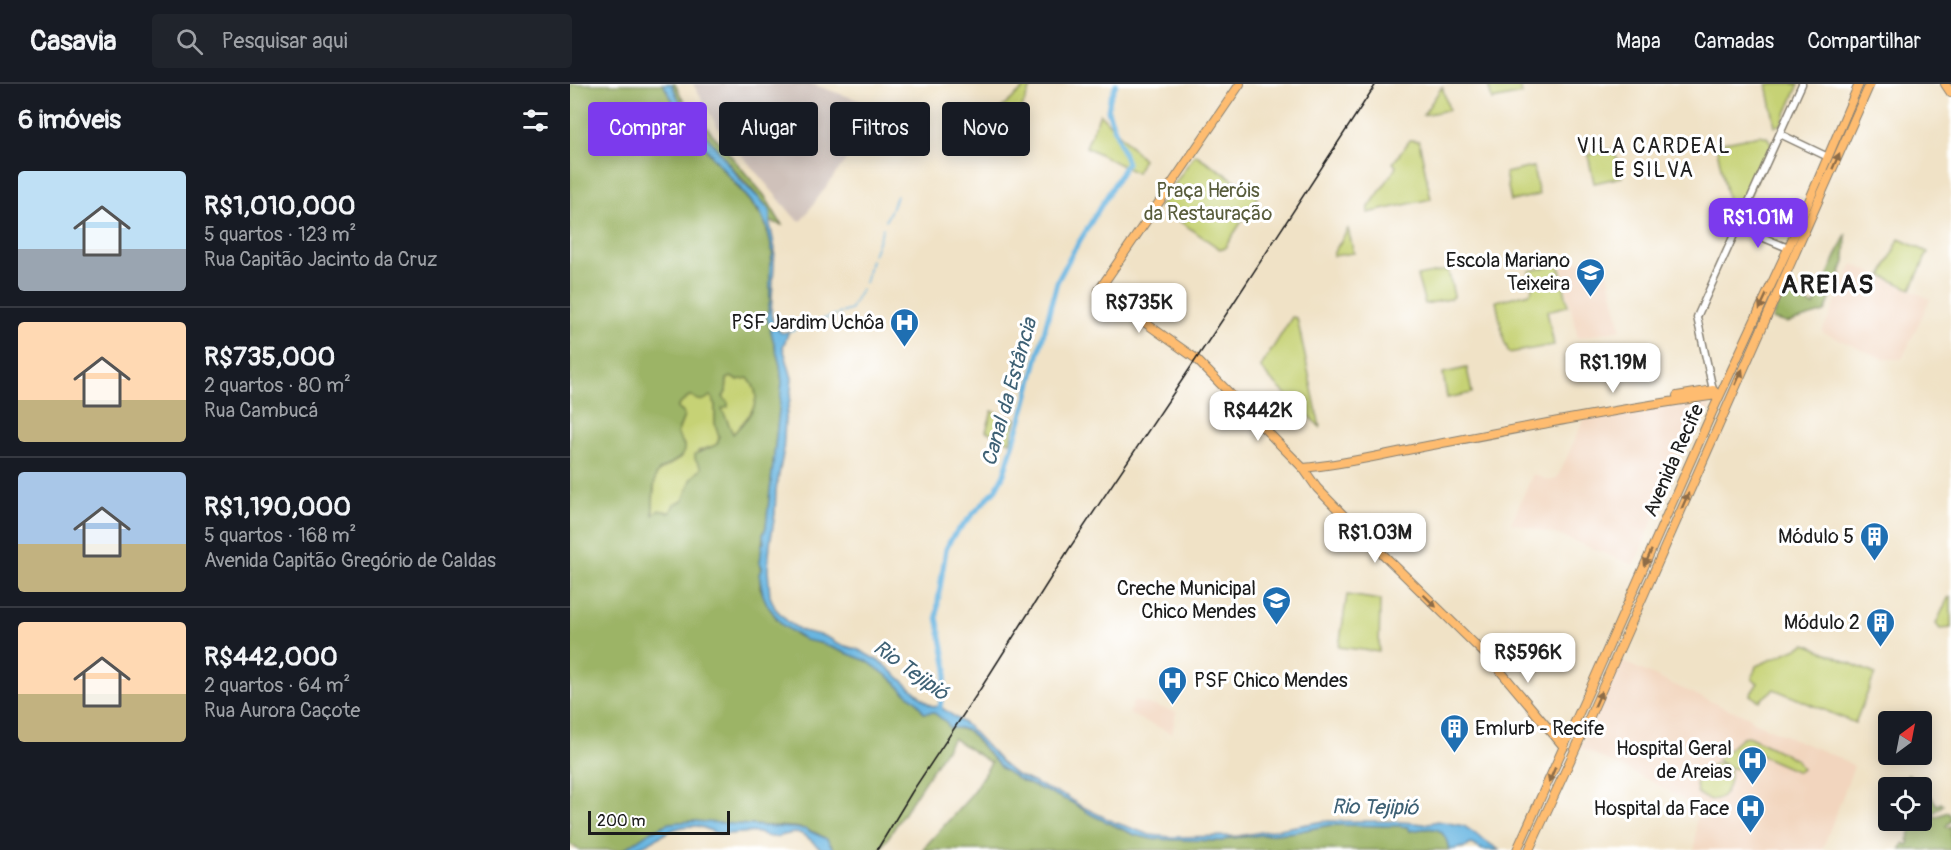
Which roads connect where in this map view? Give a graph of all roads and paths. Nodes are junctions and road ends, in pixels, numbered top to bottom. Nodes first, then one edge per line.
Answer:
1 (1240, 84) edge
2 (1802, 84) edge
3 (1860, 84) edge
4 (1870, 84) edge
5 (1945, 84) edge
6 (1951, 93) edge
7 (1780, 134) junction
8 (1828, 157) junction
9 (1738, 227) junction
10 (1788, 248) junction
11 (1716, 394) junction
12 (1704, 397) junction
13 (1714, 408) junction
14 (1594, 414) junction
15 (1303, 468) junction
16 (1699, 469) junction
17 (1564, 747) junction
18 (1518, 848) edge
19 (1529, 850) edge

1 - 15 main road
2 - 7 street
3 - 8 main road, Avenida Recife
16 -> 4 main road, Avenida Recife
5 - 6 main road
7 - 8 street
7 - 9 street
8 - 10 main road, Avenida Recife
9 - 10 street
9 - 11 street
10 -> 11 main road, Avenida Recife
11 - 12 main road
11 - 13 main road, Avenida Recife
11 - 14 main road
11 - 16 main road
12 - 13 main road
12 - 14 main road
13 -> 17 main road, Avenida Recife
14 - 15 main road
15 -> 17 main road
19 -> 16 main road, Avenida Recife
17 -> 18 main road, Avenida Recife

